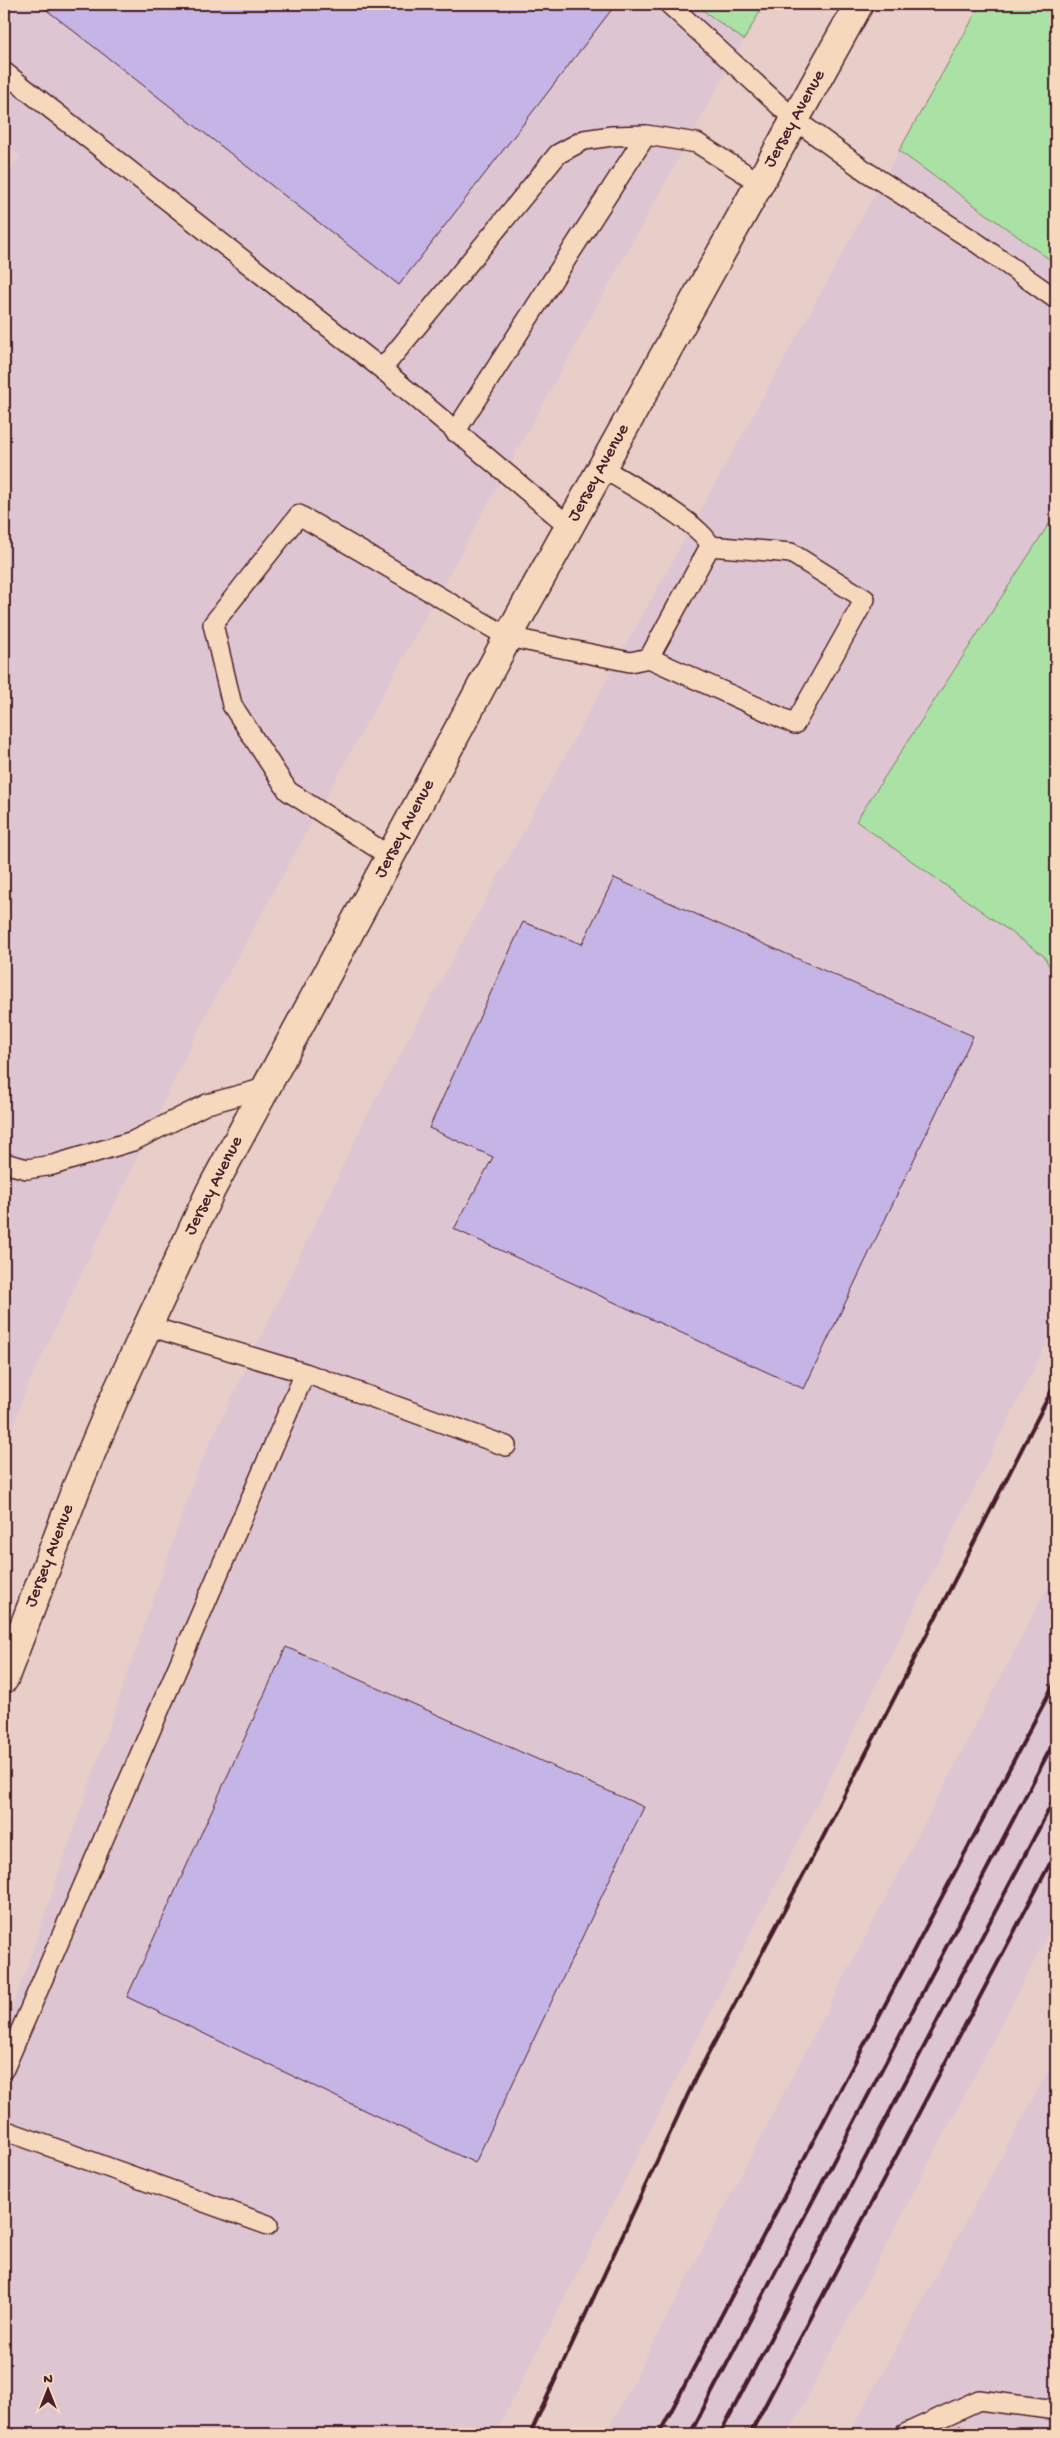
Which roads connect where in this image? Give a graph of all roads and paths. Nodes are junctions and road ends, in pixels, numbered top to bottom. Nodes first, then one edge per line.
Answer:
1 (669, 4) edge
2 (859, 4) edge
3 (4, 72) edge
4 (794, 119) junction
5 (646, 135) junction
6 (760, 183) junction
7 (1056, 299) edge
8 (382, 369) junction
9 (455, 432) junction
10 (602, 468) junction
11 (570, 527) junction
12 (710, 546) junction
13 (508, 638) junction
14 (649, 658) junction
15 (390, 857) junction
16 (264, 1088) junction
17 (4, 1163) edge
18 (148, 1326) junction
19 (305, 1373) junction
20 (506, 1446) dead end
21 (4, 1679) edge
22 (4, 2070) edge
23 (4, 2130) edge
24 (268, 2225) dead end
25 (1056, 2410) edge
26 (905, 2434) edge

1 - 4 lane
2 - 4 main road, Jersey Avenue
3 - 8 lane
4 - 6 main road, Jersey Avenue
4 - 7 lane
5 - 6 lane
5 - 8 lane
5 - 9 lane
6 - 10 main road, Jersey Avenue
8 - 9 lane
9 - 11 lane
10 - 11 main road, Jersey Avenue
10 - 12 lane
11 - 13 main road, Jersey Avenue
12 - 14 lane
12 - 14 lane
13 - 14 lane
13 - 15 main road, Jersey Avenue
13 - 15 lane
15 - 16 main road, Jersey Avenue
16 - 17 lane
16 - 18 main road, Jersey Avenue
18 - 19 lane
18 - 21 main road, Jersey Avenue
19 - 20 lane
19 - 22 lane
23 - 24 lane
25 - 26 lane

